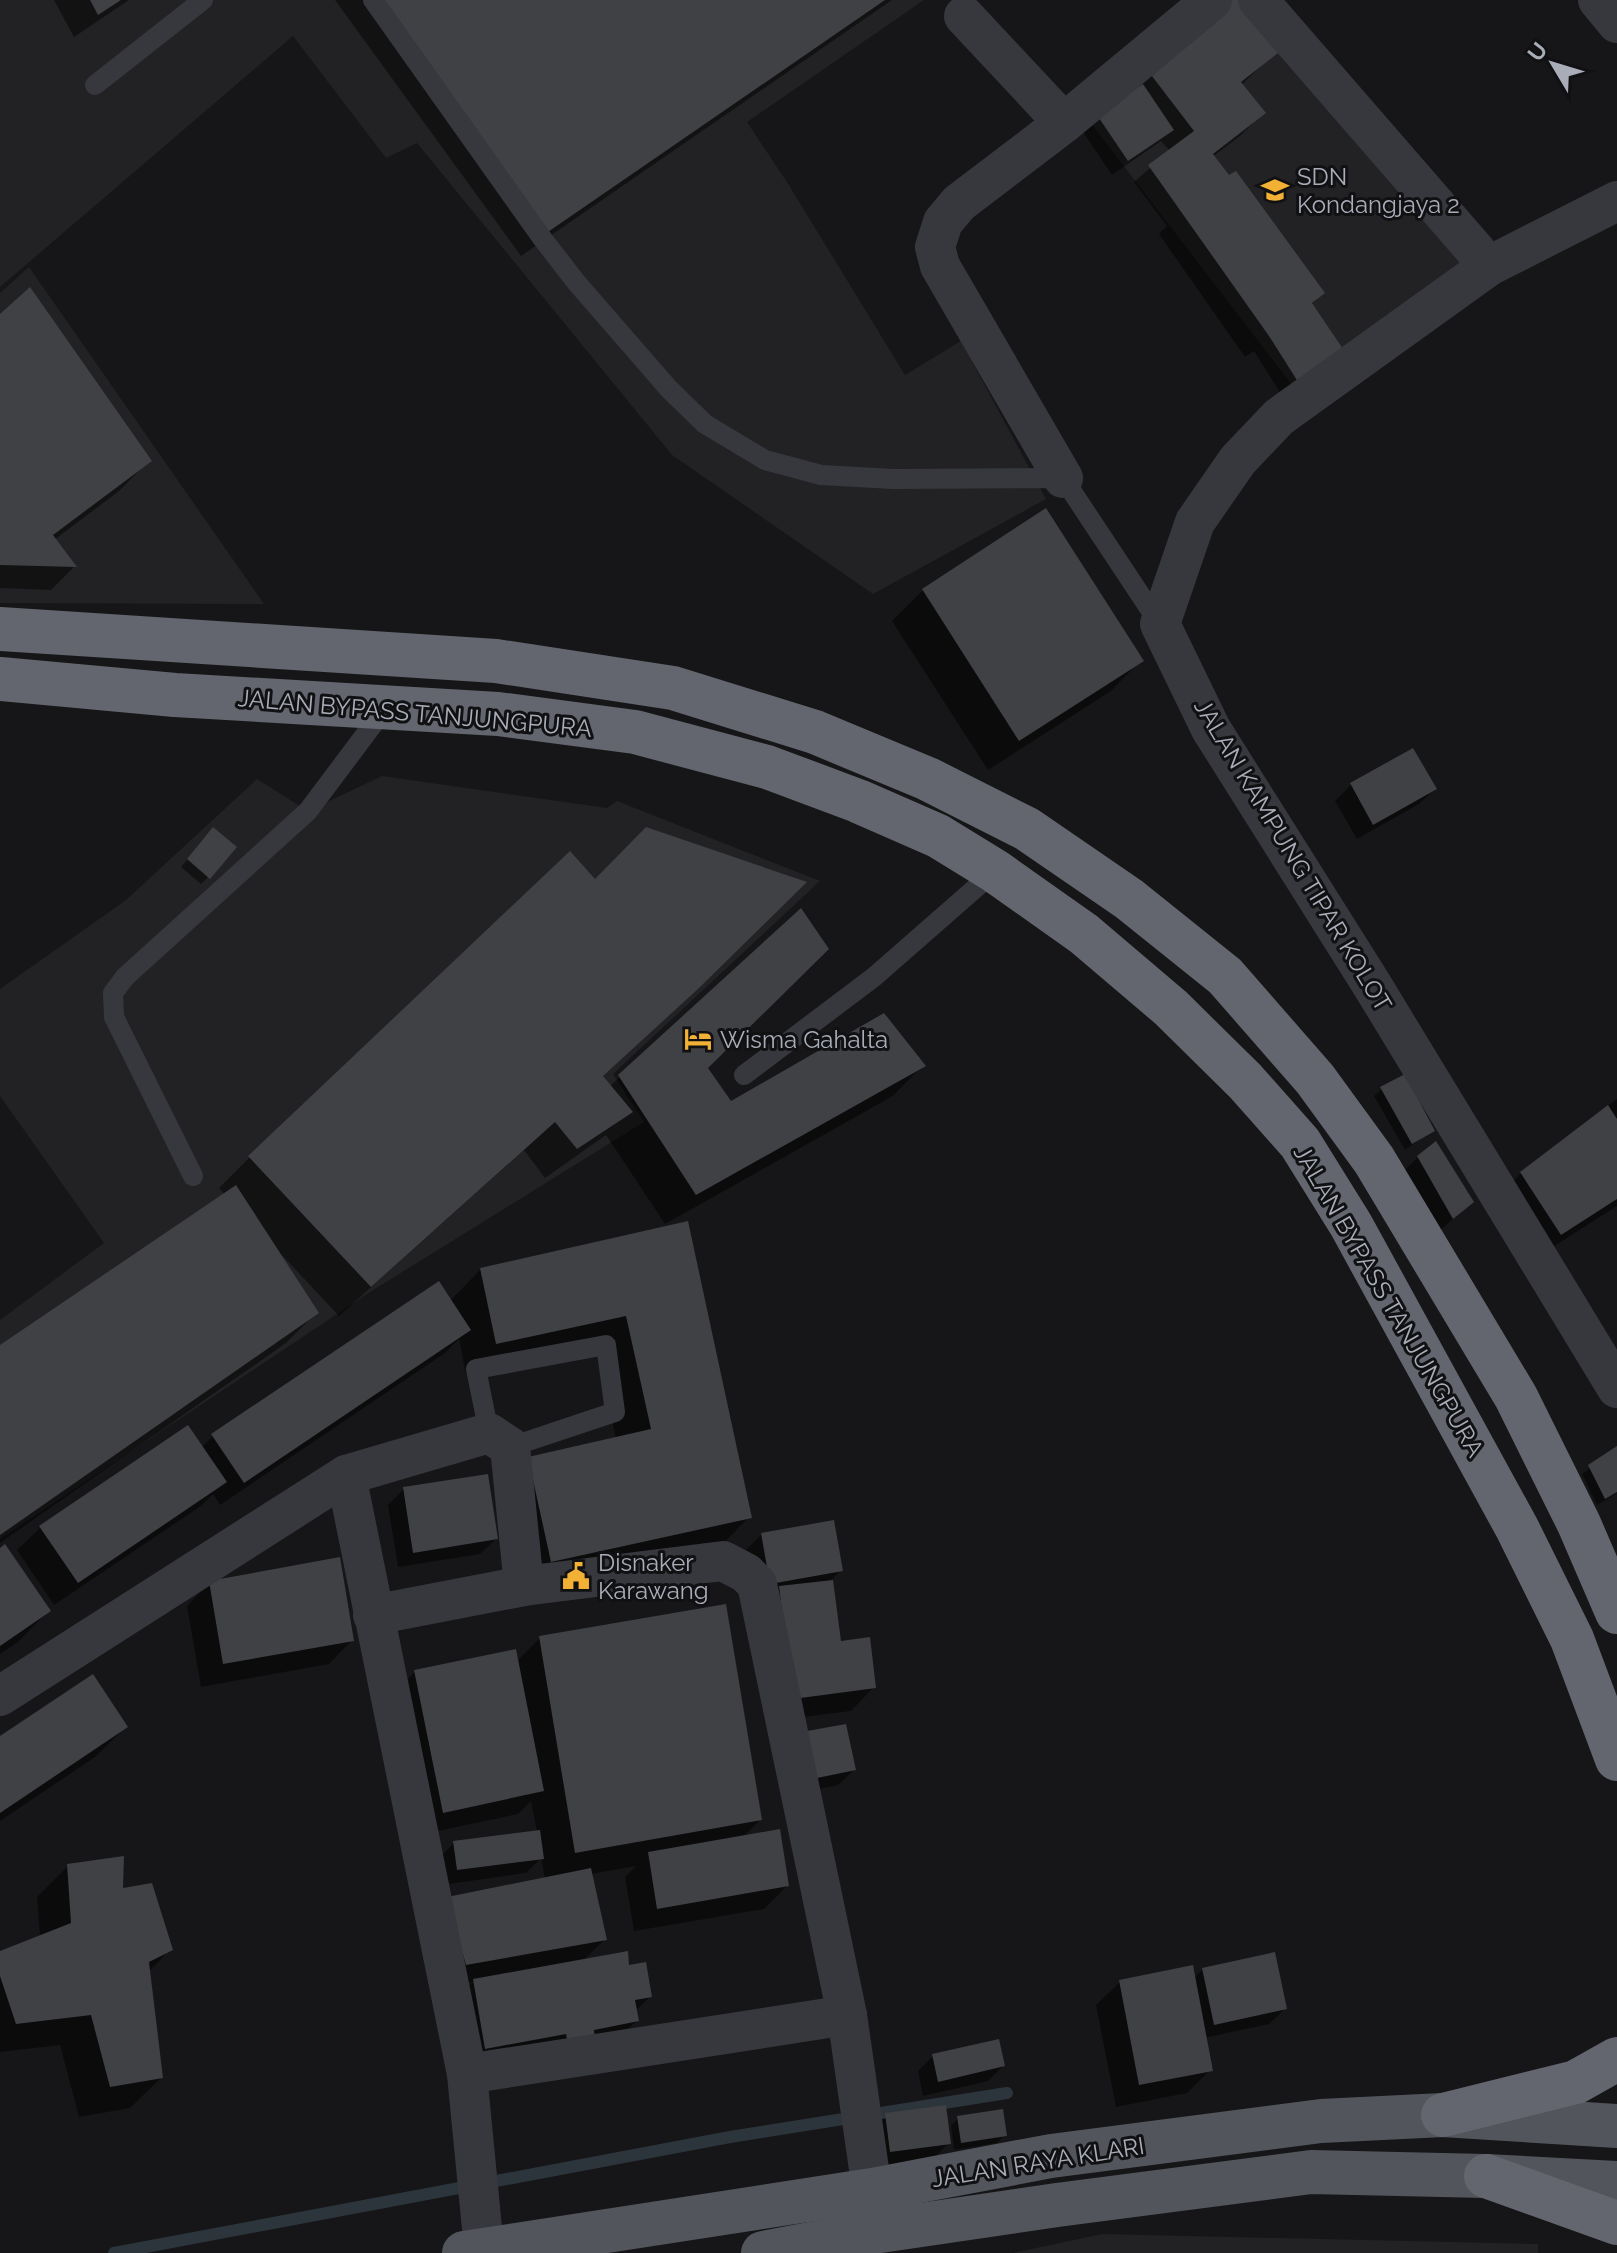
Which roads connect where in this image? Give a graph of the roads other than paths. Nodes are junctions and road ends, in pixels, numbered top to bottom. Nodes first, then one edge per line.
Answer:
1 (203, 0) edge
2 (373, 0) edge
3 (1212, 0) edge
4 (1258, 0) edge
5 (1598, 0) edge
6 (964, 16) dead end
7 (1617, 23) edge
8 (95, 85) dead end
9 (1064, 123) junction
10 (1617, 201) edge
11 (1489, 266) junction
12 (1063, 478) junction
13 (1160, 624) junction
14 (0, 629) edge
15 (0, 679) edge
16 (386, 707) junction
17 (995, 871) junction
18 (744, 1075) dead end
19 (193, 1176) dead end
20 (1617, 1388) edge
21 (499, 1440) junction
22 (346, 1475) junction
23 (524, 1586) junction
24 (1617, 1612) edge
25 (373, 1615) junction
26 (0, 1696) edge
27 (1617, 1759) edge
28 (847, 2015) junction
29 (1617, 2059) edge
30 (467, 2074) junction
31 (1443, 2115) junction
32 (1617, 2126) edge
33 (1486, 2176) junction
34 (1617, 2183) edge
35 (1617, 2223) edge
36 (872, 2232) edge
37 (474, 2251) edge
38 (763, 2253) edge

1 - 8 lane
2 - 12 lane
3 - 9 street
4 - 11 street
5 - 7 street
6 - 9 street
9 - 12 street
10 - 11 street
11 - 13 street
12 - 13 lane
13 - 20 street, JALAN KAMPUNG TIPAR KOLOT
14 - 24 highway
15 - 16 highway, JALAN BYPASS TANJUNGPURA
16 - 17 highway, JALAN BYPASS TANJUNGPURA
16 - 19 lane
17 - 18 lane
17 - 27 highway, JALAN BYPASS TANJUNGPURA
21 - 21 lane
21 - 22 street
21 - 23 street
22 - 25 street
22 - 26 street
23 - 25 street
23 - 28 street
25 - 30 street
28 - 30 street
28 - 36 street
29 - 31 highway
30 - 37 street
31 - 32 main road, JALAN RAYA KLARI
31 - 36 main road, JALAN RAYA KLARI
33 - 34 main road, JALAN RAYA KLARI
33 - 35 highway
33 - 36 main road, JALAN RAYA KLARI
36 - 37 main road, JALAN RAYA KLARI
36 - 38 main road, JALAN RAYA KLARI

